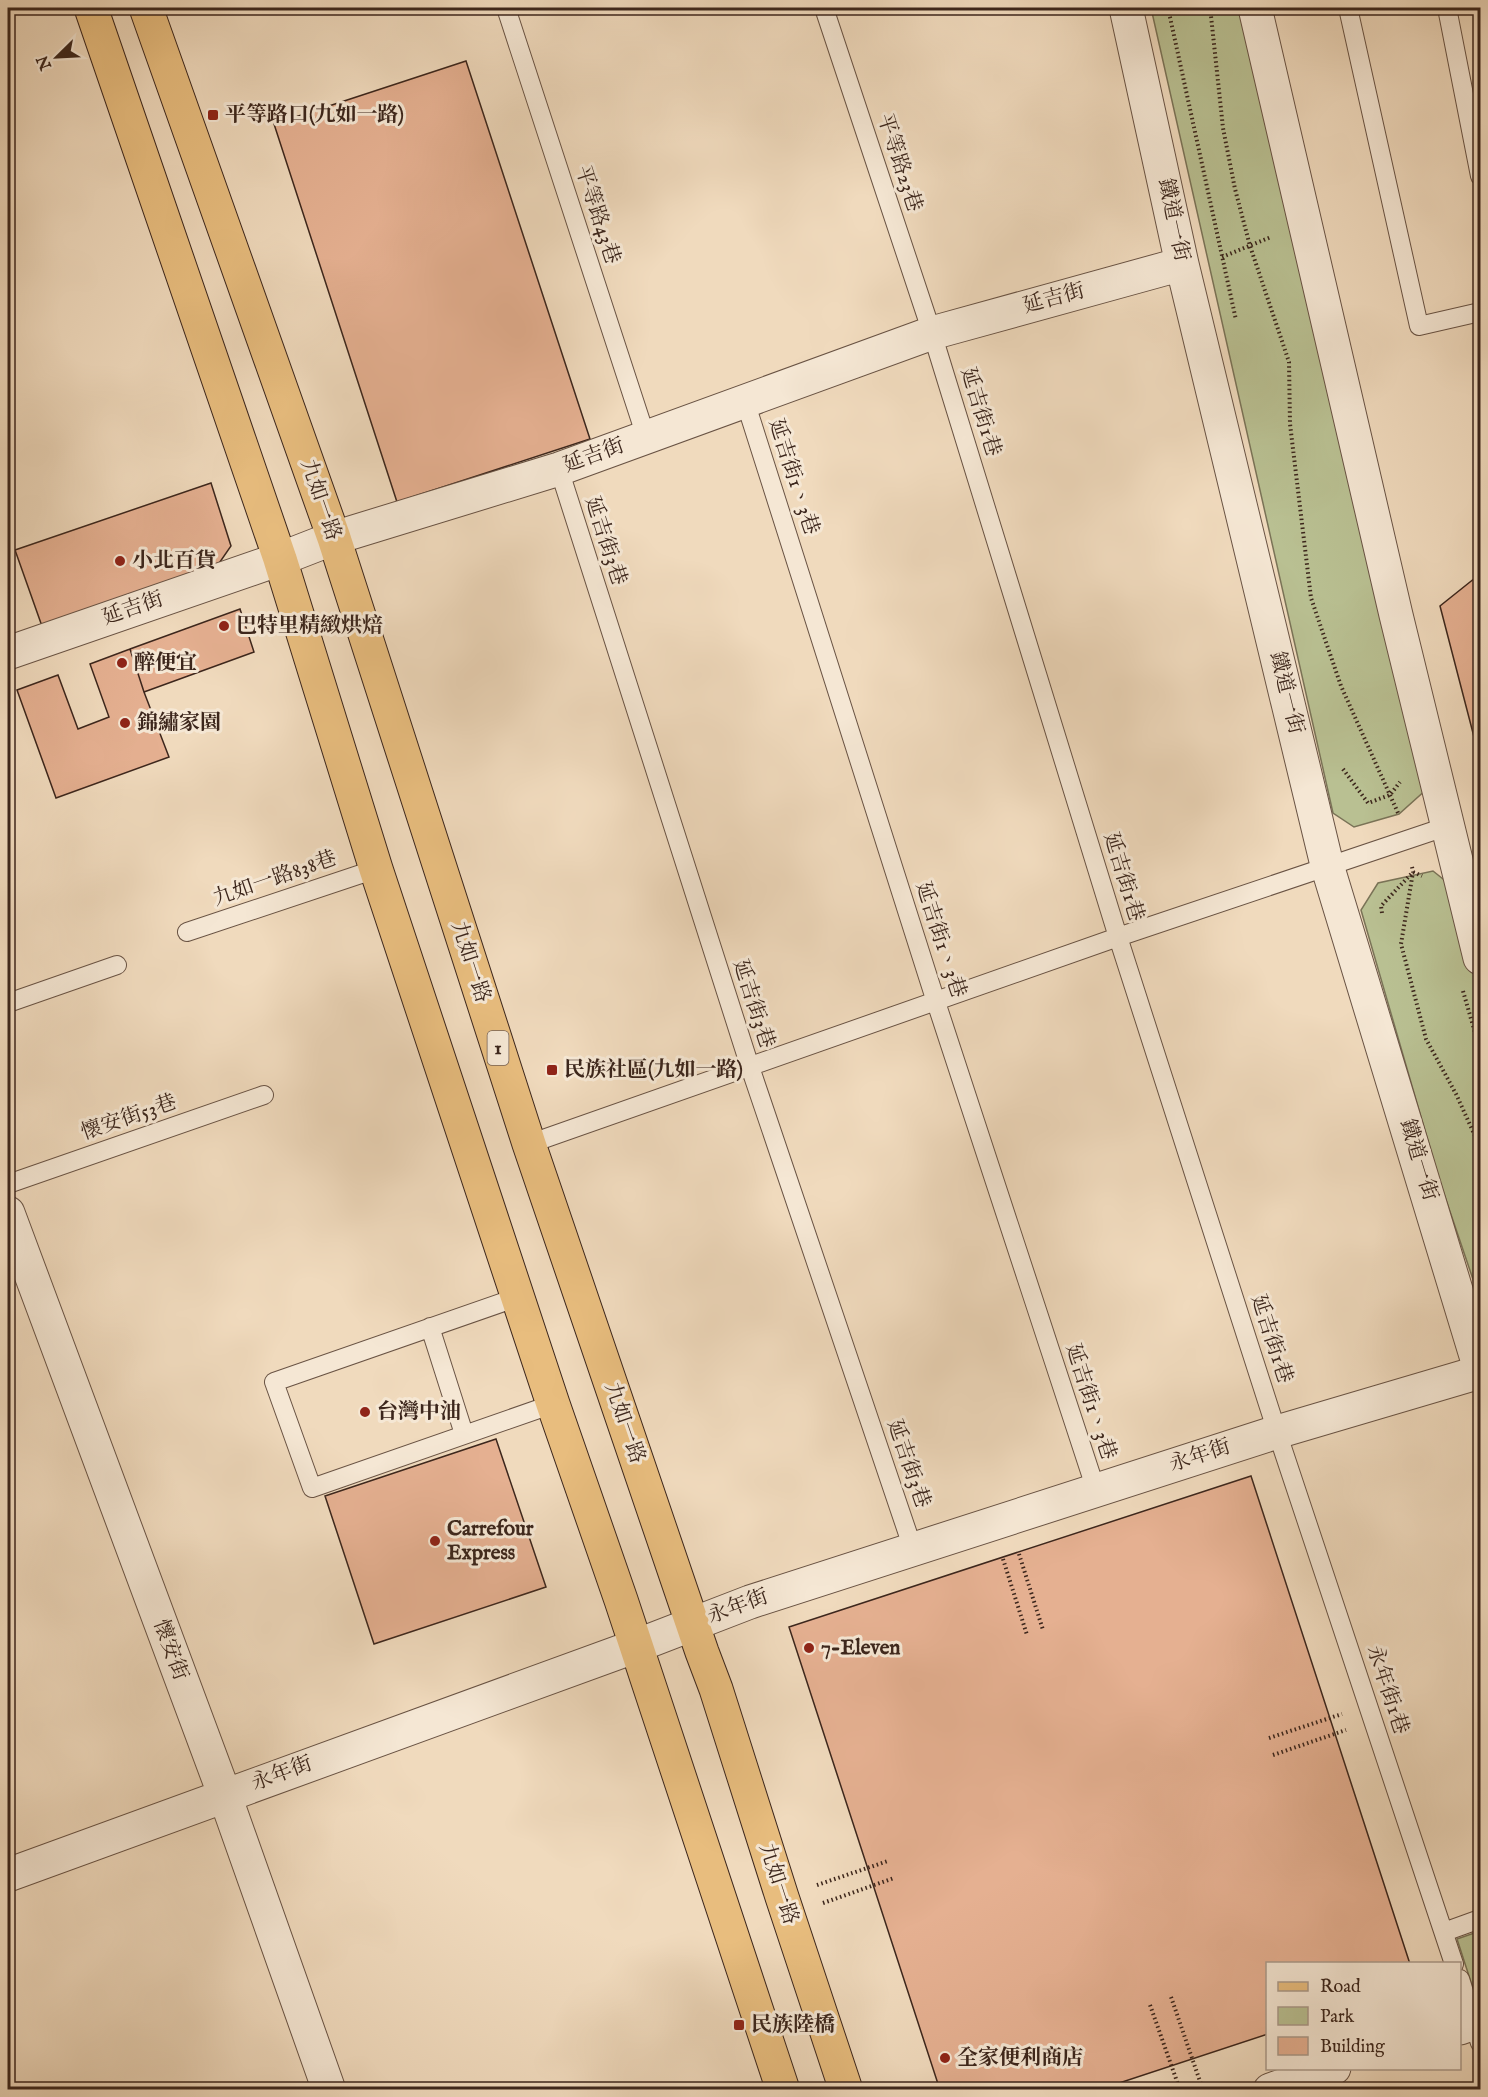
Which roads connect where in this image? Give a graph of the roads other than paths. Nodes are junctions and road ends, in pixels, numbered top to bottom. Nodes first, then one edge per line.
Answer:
1 (91, 8) edge
2 (146, 8) edge
3 (506, 8) edge
4 (824, 8) edge
5 (1126, 8) edge
6 (1256, 8) edge
7 (1348, 8) edge
8 (1447, 8) edge
9 (1480, 176) edge
10 (1182, 264) junction
11 (1480, 312) edge
12 (932, 333) junction
13 (745, 401) junction
14 (646, 437) junction
15 (559, 469) junction
16 (334, 538) junction
17 (280, 559) junction
18 (8, 653) edge
19 (1448, 826) junction
20 (1327, 865) junction
21 (376, 869) junction
22 (187, 932) dead end
23 (1118, 937) junction
24 (117, 965) dead end
25 (1471, 970) edge
26 (936, 1002) junction
27 (8, 1003) edge
28 (750, 1067) junction
29 (264, 1095) dead end
30 (529, 1144) junction
31 (8, 1184) edge
32 (8, 1213) edge
33 (518, 1297) junction
34 (430, 1327) junction
35 (1480, 1371) edge
36 (553, 1404) junction
37 (1277, 1432) junction
38 (464, 1434) junction
39 (1096, 1490) junction
40 (913, 1549) junction
41 (693, 1623) junction
42 (636, 1646) junction
43 (225, 1796) junction
44 (8, 1875) edge
45 (1480, 1919) edge
46 (1444, 1932) junction
47 (1453, 1962) edge
48 (1461, 1984) edge
49 (1471, 2031) edge
50 (1328, 2070) edge
51 (329, 2090) edge
52 (783, 2090) edge
53 (846, 2090) edge
54 (1270, 2090) edge

1 - 17 main road
2 - 16 main road, 九如一路 / 1
3 - 14 lane, 平等路43巷
4 - 12 lane, 平等路23巷
5 - 10 street, 鐵道一街
6 - 19 street
7 - 11 lane
8 - 9 lane
10 - 12 street, 延吉街
10 - 20 street, 鐵道一街
12 - 13 street, 延吉街
12 - 23 lane, 延吉街1巷
13 - 14 street, 延吉街
13 - 26 lane, 延吉街1、3巷
14 - 15 street, 延吉街
15 - 16 street, 延吉街
15 - 28 lane, 延吉街3巷
16 - 17 street, 延吉街
16 - 30 main road, 九如一路 / 1
17 - 18 street, 延吉街
17 - 21 main road
19 - 20 lane
19 - 25 street
20 - 23 lane
20 - 35 street, 鐵道一街
21 - 22 lane, 九如一路838巷
21 - 33 main road
23 - 26 lane
23 - 37 lane, 延吉街1巷
24 - 27 lane
26 - 28 lane
26 - 39 lane, 延吉街1、3巷
28 - 30 lane
28 - 40 lane, 延吉街3巷
29 - 31 lane, 懷安街53巷
30 - 41 main road, 九如一路 / 1
32 - 43 street, 懷安街
33 - 34 lane
33 - 36 main road
34 - 38 lane
34 - 38 lane
35 - 37 street, 永年街
36 - 38 lane
36 - 42 main road
37 - 39 street, 永年街
37 - 46 lane, 永年街1巷
39 - 40 street, 永年街
40 - 41 street, 永年街
41 - 42 street, 永年街
41 - 53 main road, 九如一路 / 1
42 - 43 street, 永年街
42 - 52 main road
43 - 44 street, 永年街
43 - 51 street, 懷安街
45 - 46 lane
46 - 47 lane, 永年街1巷
48 - 49 lane
50 - 54 street

